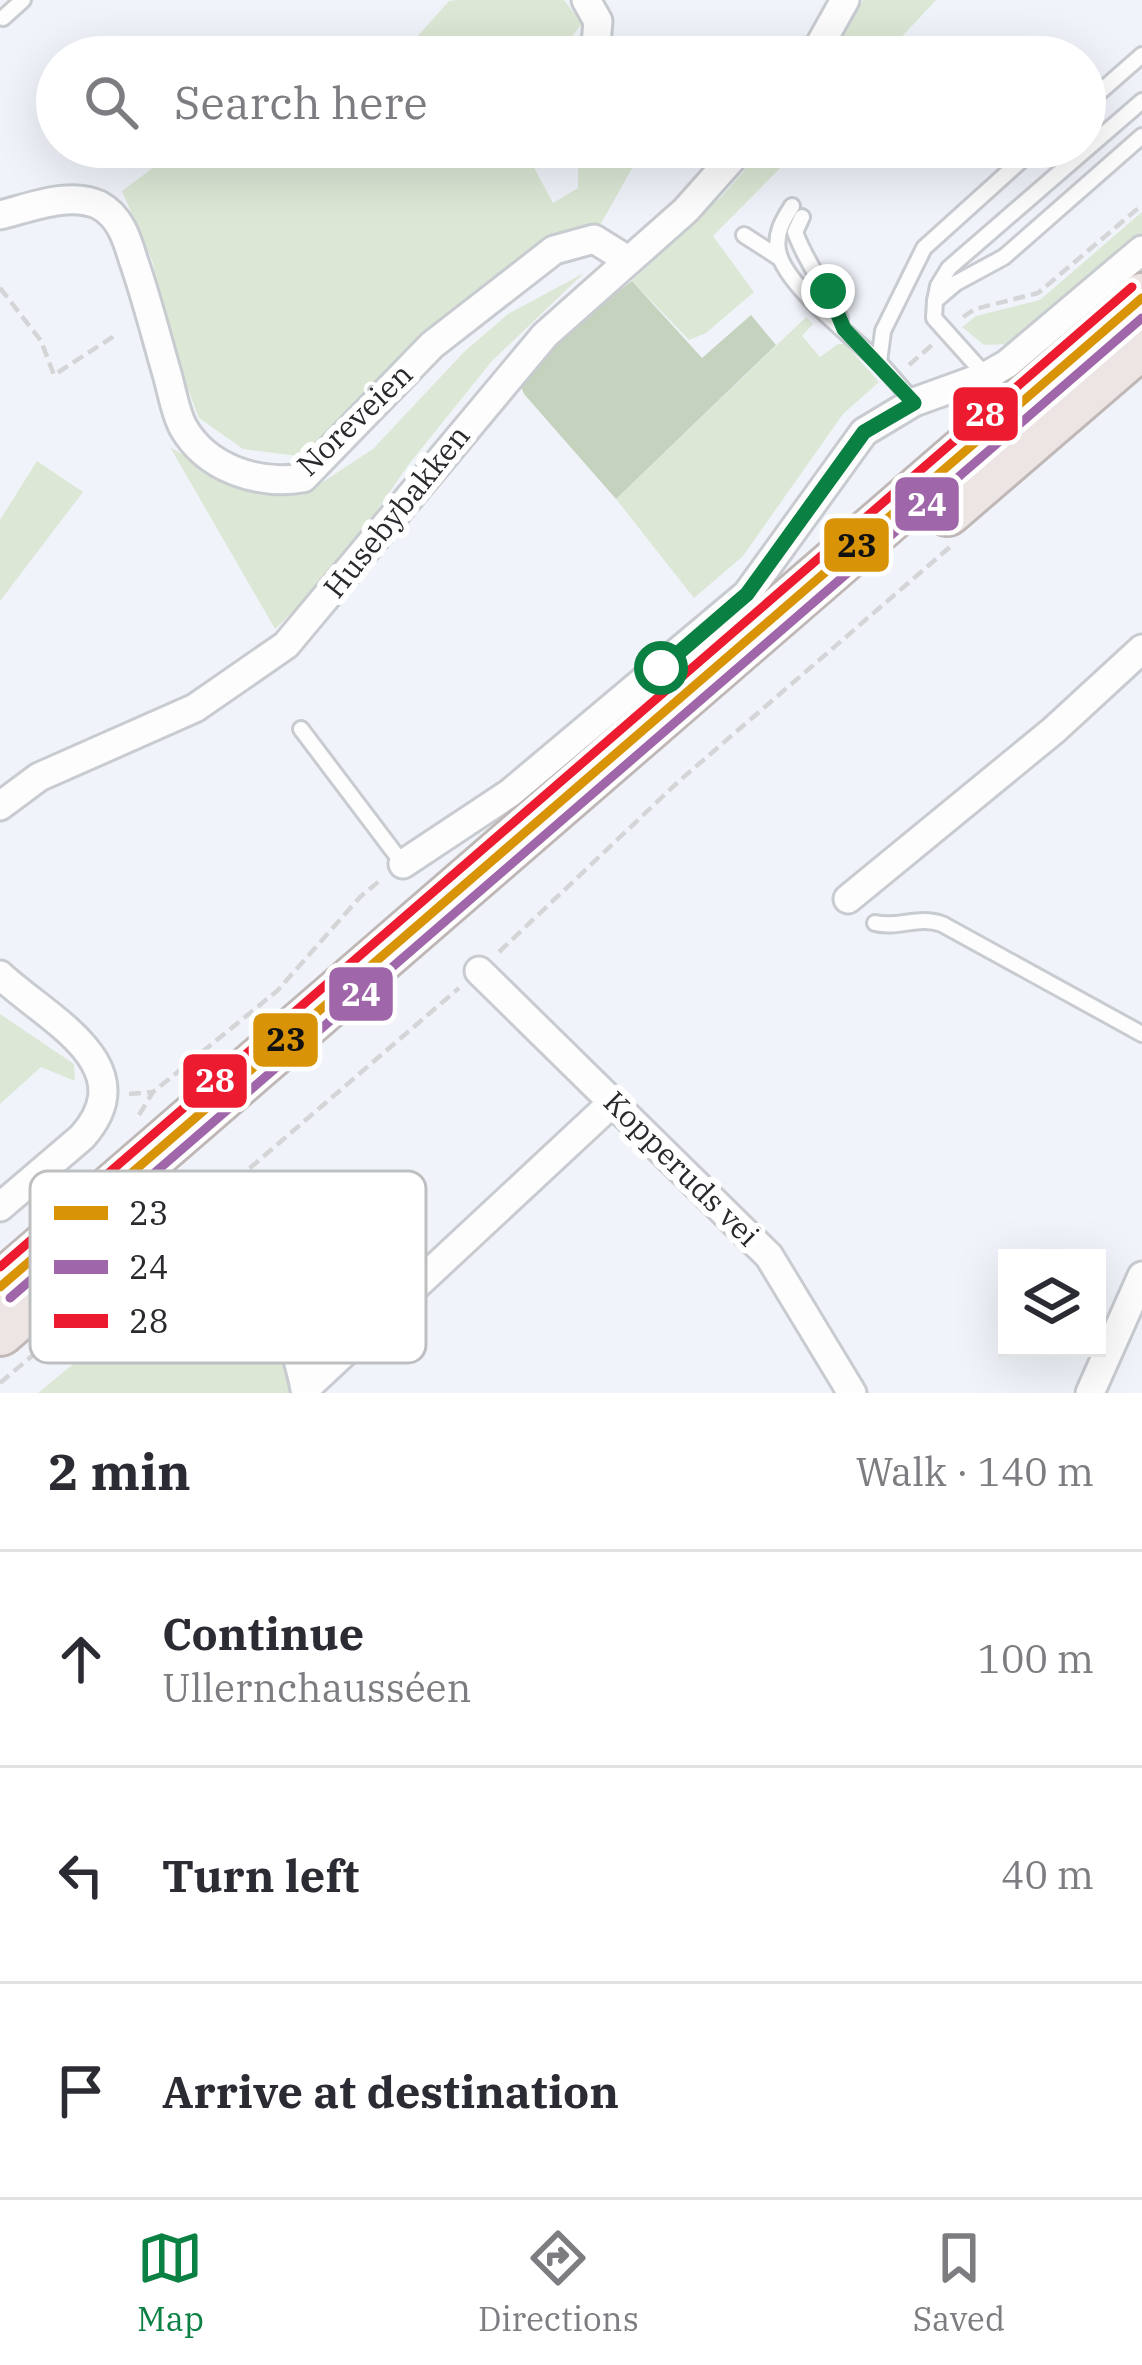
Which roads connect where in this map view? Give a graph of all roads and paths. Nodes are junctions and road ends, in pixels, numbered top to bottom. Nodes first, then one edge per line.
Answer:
1 (22, 0) edge
2 (586, 0) edge
3 (845, 0) edge
4 (3, 17) dead end
5 (597, 36) edge
6 (825, 36) edge
7 (1142, 55) edge
8 (1106, 87) edge
9 (1142, 101) edge
10 (1106, 132) edge
11 (1142, 136) edge
12 (723, 168) edge
13 (1012, 168) edge
14 (1065, 168) edge
15 (1106, 168) edge
16 (1106, 168) edge
17 (0, 215) edge
18 (743, 235) dead end
19 (904, 246) dead end
20 (1142, 250) edge
21 (778, 257) junction
22 (626, 260) junction
23 (909, 272) junction
24 (0, 288) edge
25 (1142, 298) edge
26 (935, 301) junction
27 (844, 329) junction
28 (114, 336) dead end
29 (1142, 343) edge
30 (879, 362) junction
31 (986, 376) junction
32 (914, 403) junction
33 (957, 541) dead end
34 (1142, 649) edge
35 (301, 729) dead end
36 (0, 806) edge
37 (403, 864) junction
38 (848, 899) dead end
39 (875, 923) dead end
40 (479, 970) junction
41 (0, 976) edge
42 (1142, 1034) edge
43 (613, 1102) junction
44 (132, 1123) dead end
45 (42, 1171) edge
46 (134, 1171) edge
47 (185, 1171) edge
48 (247, 1171) edge
49 (30, 1181) edge
50 (0, 1207) edge
51 (30, 1261) edge
52 (1142, 1276) edge
53 (426, 1278) edge
54 (0, 1287) edge
55 (30, 1305) edge
56 (0, 1331) edge
57 (30, 1357) edge
58 (336, 1363) edge
59 (0, 1383) edge
60 (306, 1391) edge
61 (852, 1393) edge
62 (1090, 1393) edge

1 - 4 lane
2 - 5 street
3 - 6 street
7 - 8 lane
9 - 10 lane
11 - 16 lane
12 - 22 street, Husebybakken
13 - 23 lane
14 - 26 lane
15 - 26 lane
17 - 22 street, Noreveien
18 - 21 lane
19 - 23 lane
20 - 31 street
21 - 27 lane
21 - 27 lane
22 - 36 street, Husebybakken
23 - 30 lane
24 - 28 path
25 - 46 highway
26 - 31 lane
27 - 30 lane
29 - 47 highway
30 - 32 lane
31 - 32 street
32 - 37 street
33 - 40 path
34 - 38 street
35 - 37 lane
37 - 44 path
39 - 42 lane
40 - 43 street, Kopperuds vei
40 - 48 path
41 - 45 street
43 - 53 street
43 - 61 street, Kopperuds vei
49 - 50 street
51 - 54 highway
52 - 62 street
55 - 56 highway
57 - 59 path
58 - 60 street

